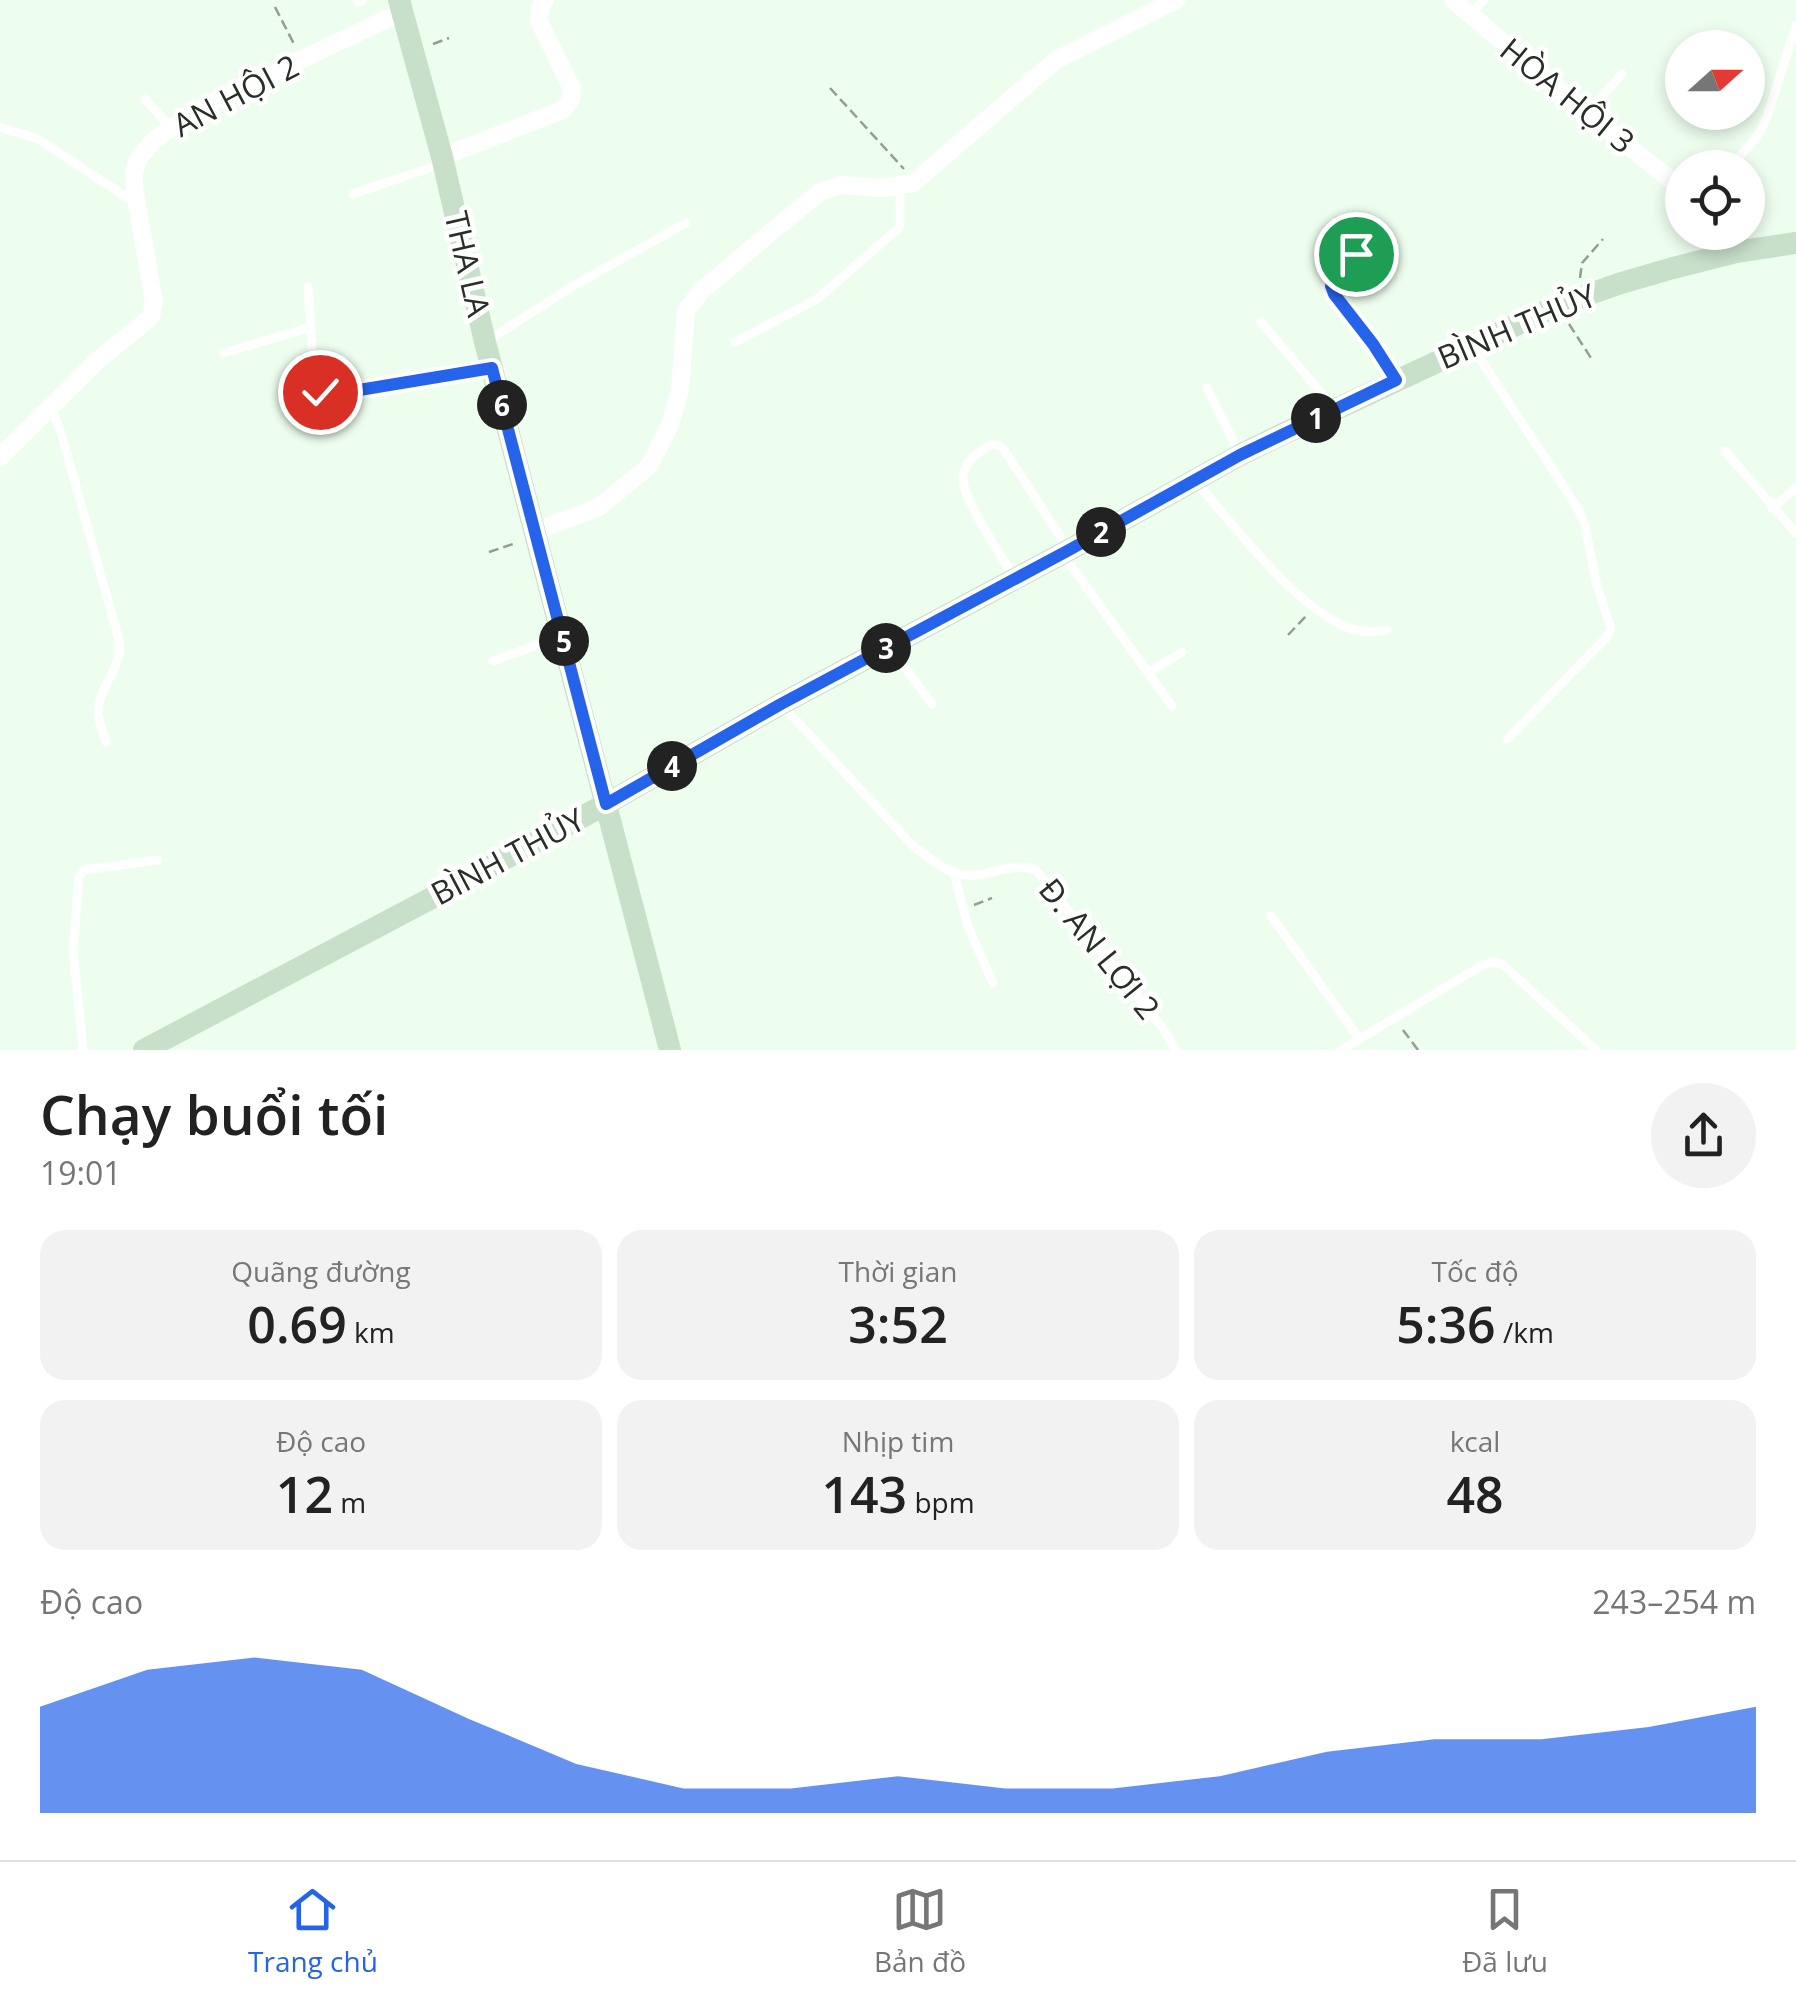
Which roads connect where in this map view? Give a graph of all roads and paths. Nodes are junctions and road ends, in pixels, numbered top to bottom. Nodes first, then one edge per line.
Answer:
1 (545, 0) edge
2 (1176, 0) edge
3 (1453, 0) edge
4 (1484, 0) edge
5 (400, 6) edge
6 (274, 8) dead end
7 (1469, 16) junction
8 (1796, 25) edge
9 (302, 60) junction
10 (1622, 74) dead end
11 (830, 88) dead end
12 (146, 99) dead end
13 (1586, 114) junction
14 (0, 127) edge
15 (171, 128) junction
16 (1746, 150) edge
17 (443, 160) junction
18 (1665, 177) edge
19 (908, 183) junction
20 (353, 194) dead end
21 (134, 202) junction
22 (686, 223) dead end
23 (1604, 238) dead end
24 (1796, 243) edge
25 (1736, 252) joint
26 (1356, 254) dead end
27 (308, 286) dead end
28 (1568, 302) junction
29 (1261, 322) dead end
30 (311, 327) junction
31 (485, 342) junction
32 (735, 342) dead end
33 (1471, 345) junction
34 (224, 354) dead end
35 (1591, 358) dead end
36 (492, 368) junction
37 (1396, 380) junction
38 (1208, 388) dead end
39 (52, 406) junction
40 (1335, 409) junction
41 (1725, 451) dead end
42 (1240, 455) junction
43 (0, 457) edge
44 (1194, 480) junction
45 (1796, 488) edge
46 (1772, 508) junction
47 (1796, 532) edge
48 (536, 534) junction
49 (489, 552) dead end
50 (1066, 552) junction
51 (1015, 579) junction
52 (1315, 607) junction
53 (1387, 630) dead end
54 (1288, 635) dead end
55 (562, 636) junction
56 (889, 646) junction
57 (1182, 652) dead end
58 (493, 661) dead end
59 (1148, 673) junction
60 (781, 704) junction
61 (932, 704) dead end
62 (1172, 706) dead end
63 (1506, 739) dead end
64 (106, 742) dead end
65 (606, 804) junction
66 (158, 860) dead end
67 (954, 873) junction
68 (992, 898) dead end
69 (963, 909) junction
70 (1271, 916) dead end
71 (994, 983) dead end
72 (1394, 1017) junction
73 (1360, 1038) junction
74 (82, 1050) edge
75 (144, 1050) edge
76 (670, 1050) edge
77 (1176, 1050) edge
78 (1342, 1050) edge
79 (1418, 1050) edge
80 (1596, 1050) edge

1 - 17 street
2 - 19 street
3 - 7 street, HÒA HỘI 3
4 - 7 lane
5 - 9 street, AN HỘI 2
5 - 17 main road, THA LA
6 - 9 path
7 - 13 street, HÒA HỘI 3
8 - 16 lane
9 - 15 street, AN HỘI 2
10 - 13 lane
11 - 19 path
12 - 15 lane
13 - 18 street, HÒA HỘI 3
14 - 21 lane
15 - 21 street, AN HỘI 2
17 - 20 lane
17 - 31 main road, THA LA
19 - 32 lane
19 - 48 street
21 - 39 street, AN HỘI 2
22 - 31 lane
23 - 28 path
24 - 25 main road, BÌNH THỦY
25 - 28 main road, BÌNH THỦY
26 - 37 lane
27 - 30 lane
28 - 33 main road, BÌNH THỦY
28 - 35 path
29 - 40 lane
30 - 34 lane
30 - 36 lane
31 - 36 main road, THA LA
33 - 37 main road, BÌNH THỦY
33 - 63 lane
36 - 48 main road, THA LA
37 - 40 main road, BÌNH THỦY
38 - 42 lane
39 - 43 street, AN HỘI 2
39 - 64 lane
40 - 42 main road, BÌNH THỦY
41 - 46 lane
42 - 44 main road, BÌNH THỦY
44 - 50 main road, BÌNH THỦY
44 - 52 lane
45 - 46 lane
46 - 47 lane
48 - 49 path
48 - 55 main road, THA LA
50 - 51 main road, BÌNH THỦY
50 - 51 lane
50 - 59 lane
51 - 56 main road, BÌNH THỦY
52 - 53 lane
52 - 54 path
55 - 58 lane
55 - 65 main road, THA LA
56 - 60 main road, BÌNH THỦY
56 - 61 lane
57 - 59 lane
59 - 62 lane
60 - 65 main road, BÌNH THỦY
60 - 67 lane
65 - 75 main road, BÌNH THỦY
65 - 76 main road, THA LA
66 - 74 lane
67 - 69 lane
67 - 77 lane, Đ. AN LỢI 2
68 - 69 path
69 - 71 lane
70 - 73 lane
72 - 73 lane
72 - 79 path
72 - 80 lane
73 - 78 lane

